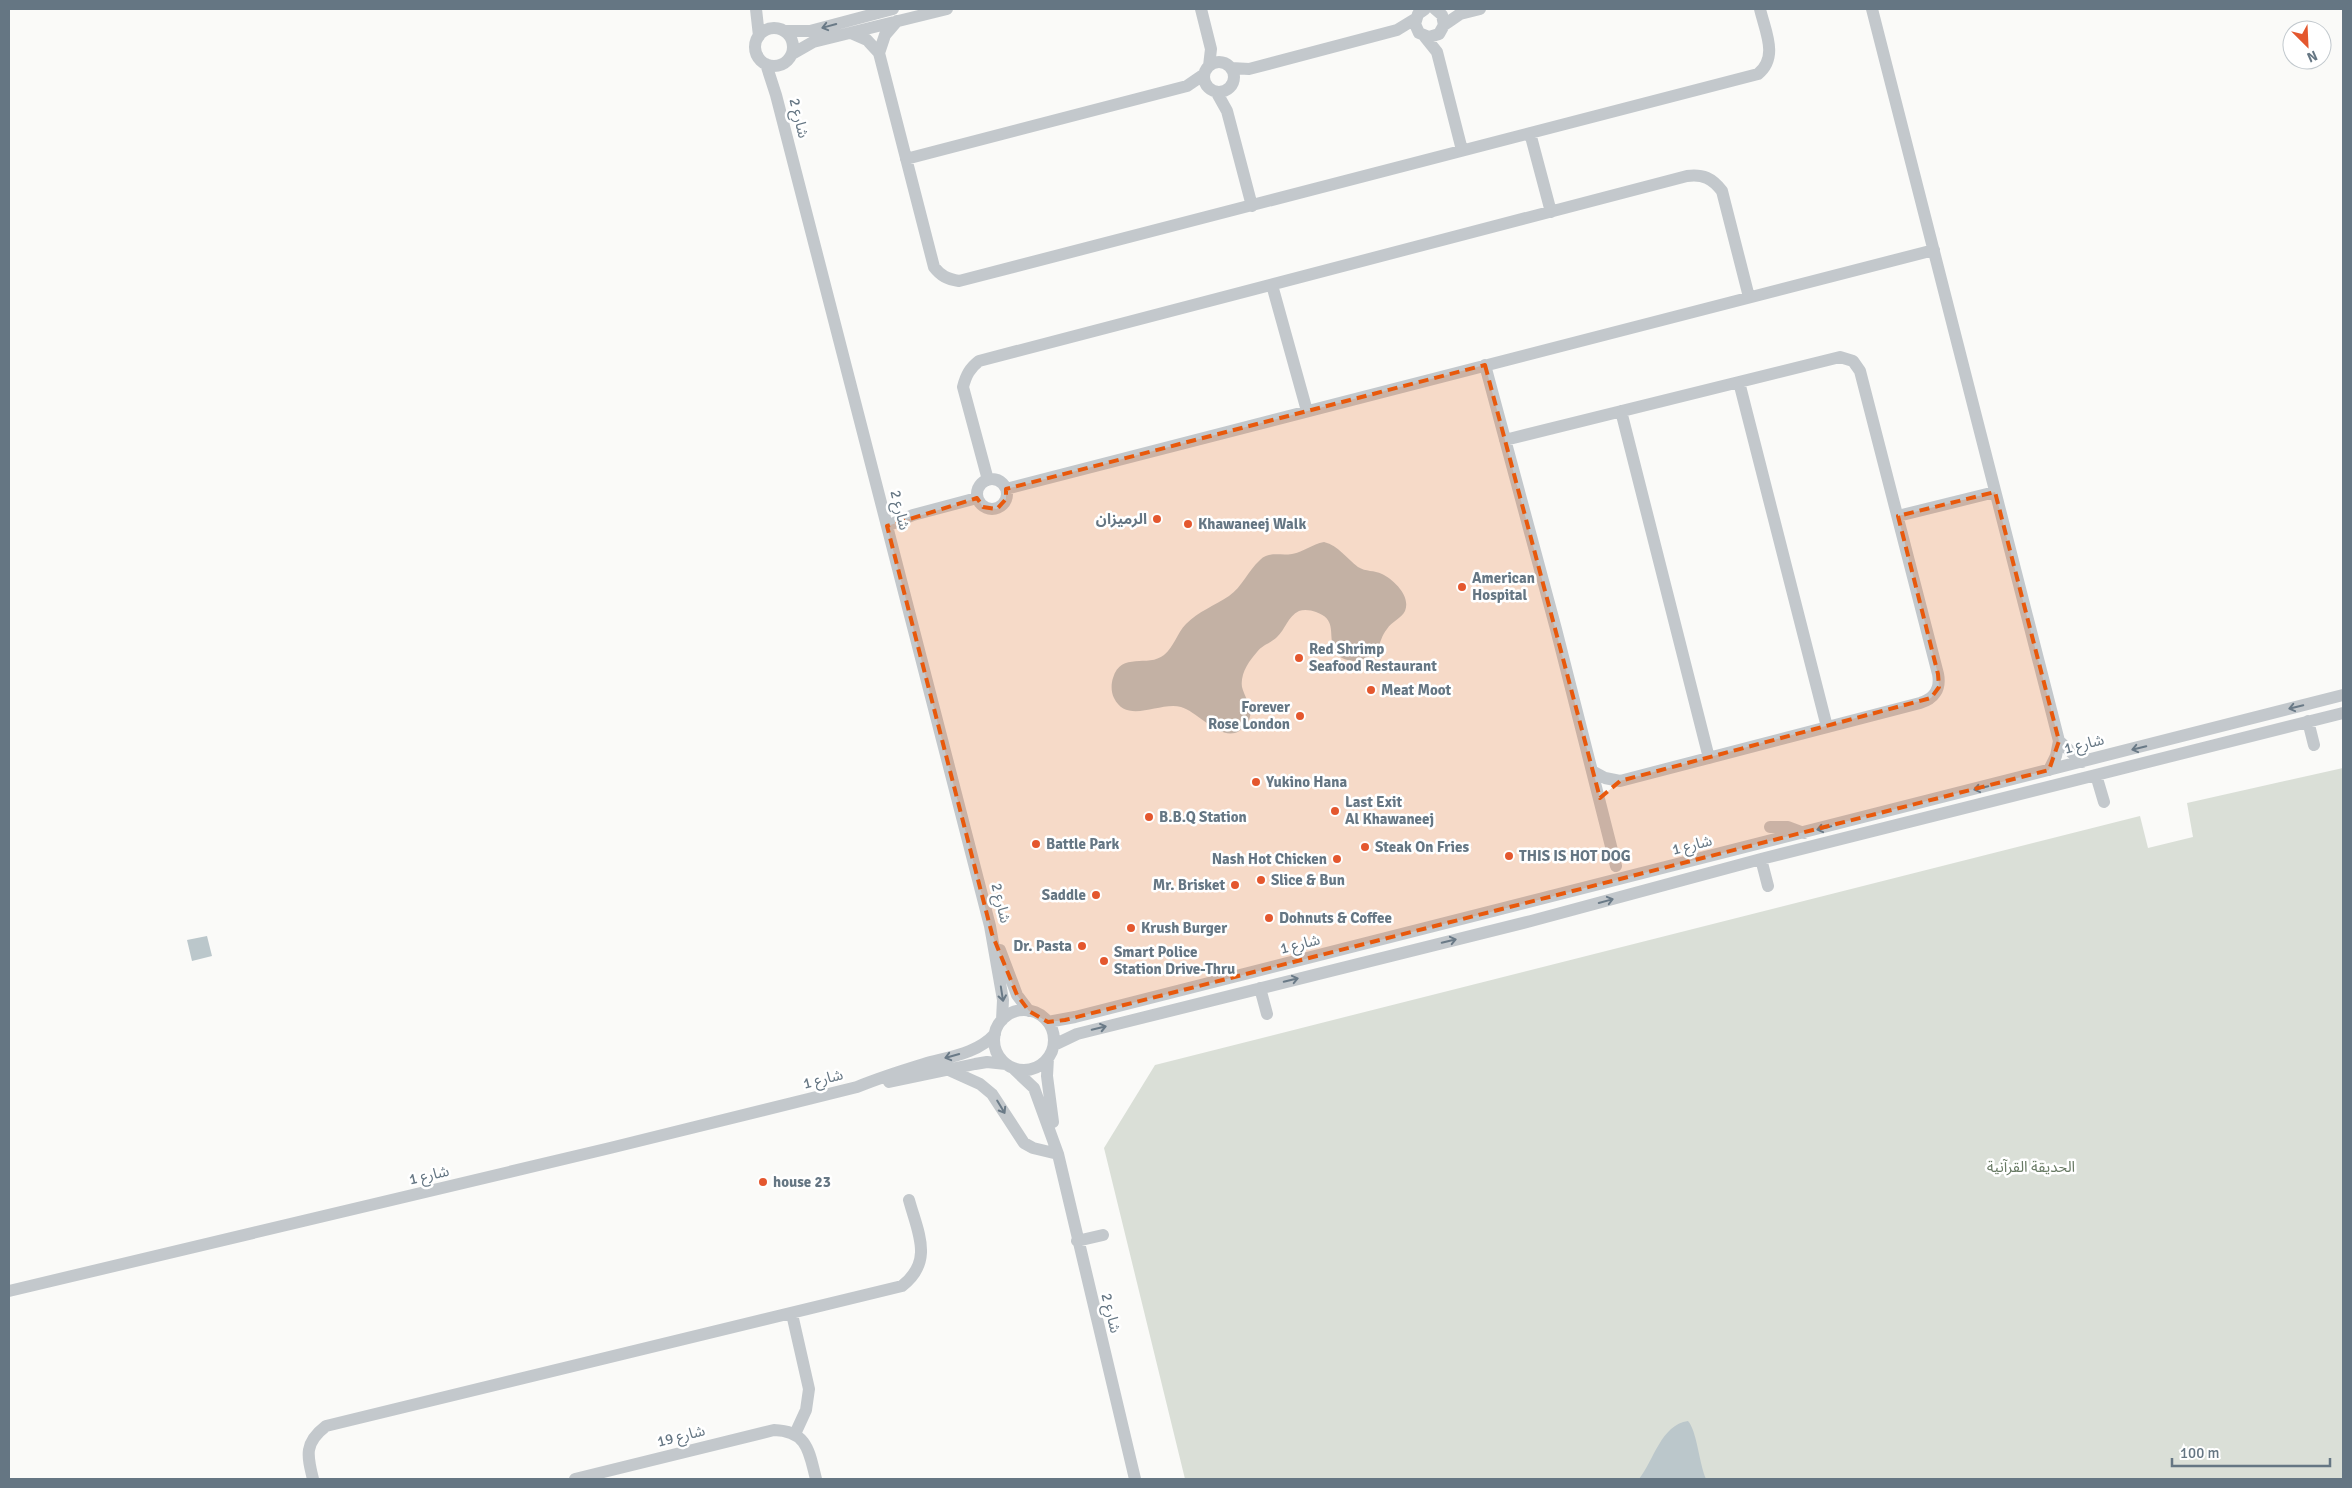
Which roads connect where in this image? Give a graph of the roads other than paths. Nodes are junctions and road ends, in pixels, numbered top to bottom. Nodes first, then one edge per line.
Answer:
1 (757, 9) edge
2 (856, 9) edge
3 (947, 9) edge
4 (1201, 9) edge
5 (1480, 9) edge
6 (1760, 9) edge
7 (1872, 9) edge
8 (1437, 10) edge
9 (892, 12) edge
10 (1420, 12) edge
11 (1460, 14) junction
12 (850, 27) junction
13 (1441, 29) junction
14 (780, 30) junction
15 (1398, 30) junction
16 (1422, 35) junction
17 (759, 36) junction
18 (1211, 49) junction
19 (1437, 52) junction
20 (879, 53) junction
21 (789, 58) junction
22 (766, 64) junction
23 (1206, 70) junction
24 (1229, 74) junction
25 (1187, 86) junction
26 (1212, 90) junction
27 (776, 95) junction
28 (1227, 111) junction
29 (1530, 133) junction
30 (1462, 150) junction
31 (906, 159) junction
32 (1252, 206) junction
33 (1551, 212) junction
34 (1934, 250) junction
35 (1272, 284) junction
36 (1749, 297) junction
37 (1485, 365) junction
38 (1739, 382) junction
39 (1306, 411) junction
40 (1621, 411) junction
41 (1505, 440) junction
42 (988, 480) junction
43 (1006, 489) junction
44 (1995, 492) junction
45 (977, 498) junction
46 (1898, 516) junction
47 (886, 522) junction
48 (2343, 695) edge
49 (2343, 713) edge
50 (2308, 722) junction
51 (1827, 727) junction
52 (2059, 741) junction
53 (2314, 744) dead end
54 (1709, 758) junction
55 (2082, 762) junction
56 (2048, 770) junction
57 (1592, 771) junction
58 (2096, 775) junction
59 (1620, 780) junction
60 (1600, 802) junction
61 (2104, 802) dead end
62 (1770, 827) dead end
63 (1804, 833) junction
64 (1761, 860) junction
65 (1616, 866) dead end
66 (1768, 886) dead end
67 (992, 934) junction
68 (1260, 988) junction
69 (1029, 1010) junction
70 (1267, 1014) dead end
71 (1002, 1020) junction
72 (1048, 1022) junction
73 (995, 1034) junction
74 (1054, 1045) junction
75 (1048, 1058) junction
76 (1010, 1066) junction
77 (949, 1070) junction
78 (857, 1087) junction
79 (1058, 1154) junction
80 (909, 1200) dead end
81 (1103, 1235) dead end
82 (1077, 1241) junction
83 (9, 1291) edge
84 (792, 1314) junction
85 (795, 1434) junction
86 (313, 1479) edge
87 (575, 1479) edge
88 (816, 1479) edge
89 (1135, 1479) edge

1 - 14 street
1 - 17 street
2 - 12 street
3 - 9 street
4 - 18 street
5 - 11 street
6 - 29 street
7 - 34 street
8 - 11 street
8 - 13 street
9 - 12 street
9 - 20 street
10 - 15 street
10 - 16 street
11 - 13 street
12 -> 14 street
12 - 20 street
12 - 21 street
13 - 16 street
13 - 19 street
14 - 17 street
14 - 21 street
15 - 16 street
15 - 24 street
16 - 19 street
17 - 22 street
18 - 23 street
18 - 24 street
19 - 30 street
20 - 31 street
21 - 22 street
21 - 27 street, شارع 2
22 - 27 street, شارع 2
23 - 24 street
23 - 25 street
23 - 26 street
24 - 26 street
24 - 28 street
25 - 26 street
25 - 31 street
26 - 28 street
27 - 47 street, شارع 2
28 - 32 street
29 - 30 street
29 - 33 street
30 - 32 street
31 - 32 street
33 - 35 street
33 - 36 street
34 - 36 street
34 - 44 street
35 - 39 street
35 - 42 street
36 - 37 street
37 - 39 street
37 - 41 street
38 - 40 street
38 - 46 street
38 - 51 street
39 - 43 street
40 - 41 street
40 - 54 street
41 - 57 street
42 - 43 street
42 - 45 street
43 - 45 street
44 - 46 street
44 - 52 street
45 - 47 street
46 - 51 street
47 - 67 street, شارع 2
48 -> 55 street, شارع 1
49 - 50 street, شارع 1
50 - 53 street
50 - 58 street, شارع 1
51 - 54 street
52 - 55 street
52 - 56 street
54 - 59 street
55 - 56 street, شارع 1
56 -> 63 street, شارع 1
57 - 59 street
57 - 60 street
58 - 61 street
58 - 64 street, شارع 1
59 - 60 street
60 - 65 street
62 - 63 street
63 - 72 street, شارع 1
64 - 66 street
68 -> 64 street, شارع 1
67 - 69 street, شارع 2
67 -> 71 street, شارع 2
68 - 70 street
74 -> 68 street, شارع 1
69 - 71 street
69 - 72 street
71 - 73 street
72 - 74 street
73 - 76 street
73 -> 78 street, شارع 1
74 - 75 street
75 - 76 street
75 - 79 street, شارع 2
76 - 77 street, شارع 1
76 - 79 street, شارع 2
77 - 78 street, شارع 1
77 -> 79 street
78 - 83 street, شارع 1
79 - 82 street, شارع 2
80 - 84 street
81 - 82 street
82 - 89 street, شارع 2
84 - 85 street
84 - 86 street
85 - 87 street, شارع 19
85 - 88 street

